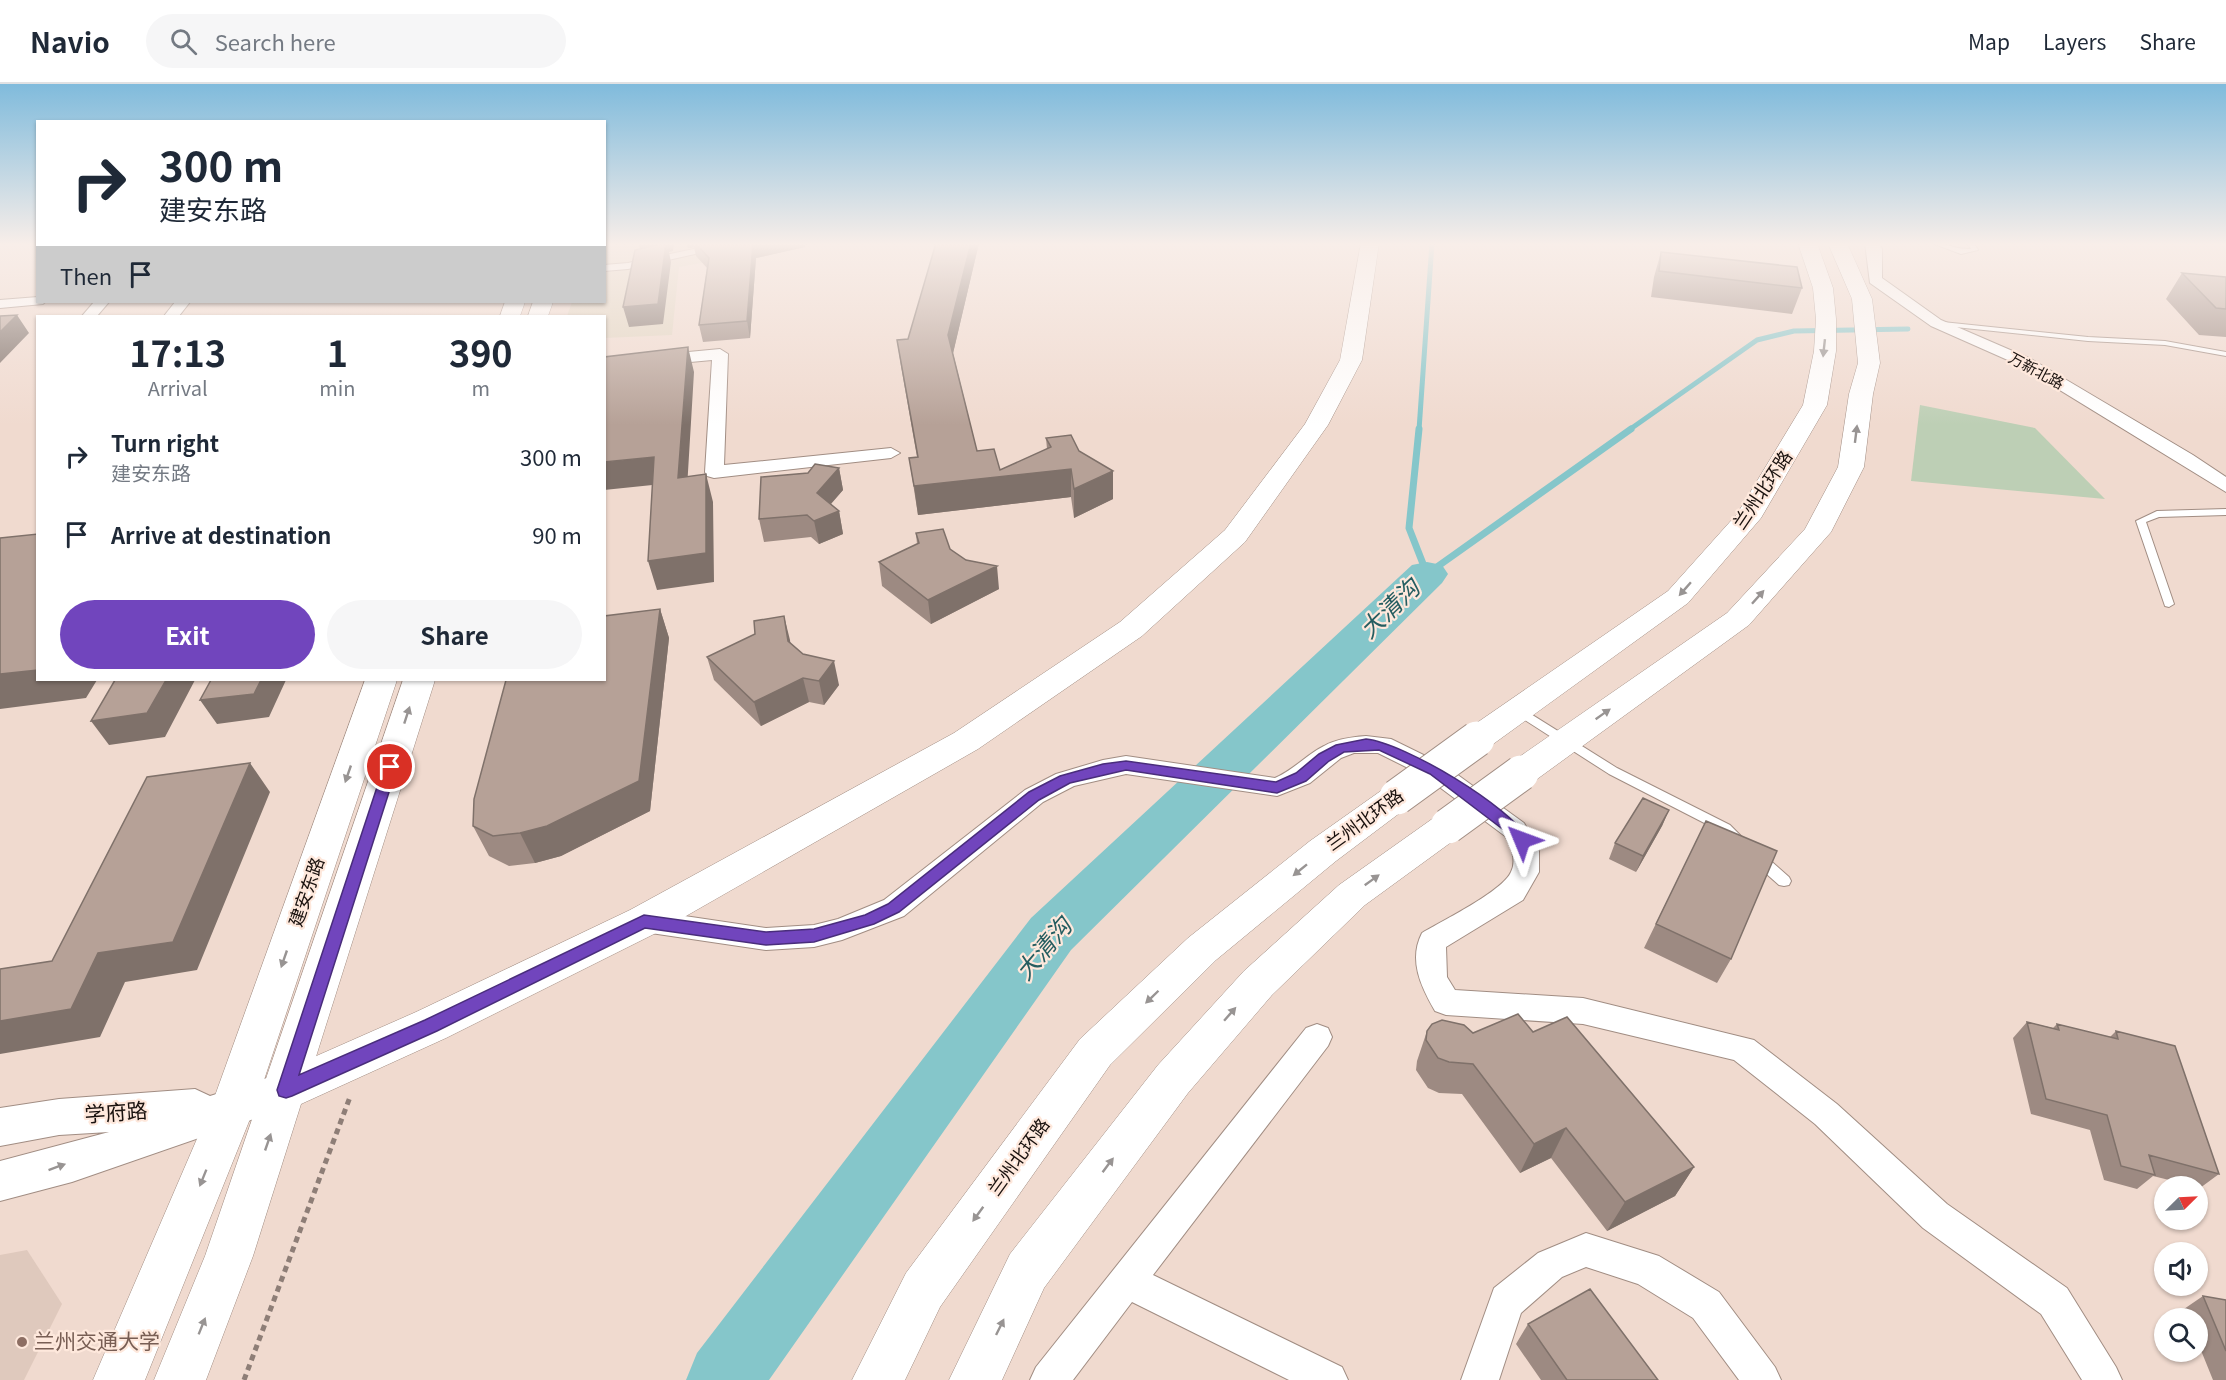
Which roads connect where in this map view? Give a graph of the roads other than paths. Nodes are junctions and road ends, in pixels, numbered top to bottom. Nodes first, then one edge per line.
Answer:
1 (101, 303) edge
2 (182, 303) edge
3 (1360, 303) edge
4 (1824, 303) edge
5 (1862, 303) edge
6 (1908, 303) edge
7 (90, 315) edge
8 (171, 315) edge
9 (1936, 323) junction
10 (2226, 354) edge
11 (606, 364) edge
12 (891, 453) dead end
13 (2226, 486) edge
14 (2226, 512) edge
15 (2169, 604) dead end
16 (381, 681) edge
17 (419, 681) edge
18 (1518, 710) junction
19 (1567, 740) junction
20 (1784, 881) dead end
21 (644, 921) junction
22 (1317, 1037) dead end
23 (286, 1090) junction
24 (234, 1104) junction
25 (0, 1127) edge
26 (0, 1181) edge
27 (1127, 1281) junction
28 (119, 1380) edge
29 (180, 1380) edge
30 (878, 1380) edge
31 (975, 1380) edge
32 (1049, 1380) edge
33 (1329, 1380) edge
34 (1480, 1380) edge
35 (1762, 1380) edge
36 (2103, 1380) edge

1 - 7 street
2 - 8 street
3 - 21 main road
4 -> 18 main road, 兰州北环路
19 -> 5 main road
6 - 9 street, 万新北路
9 - 10 lane
9 - 13 street, 万新北路
11 - 12 street
14 - 15 lane
16 -> 24 main road, 建安东路
23 -> 17 main road
18 - 19 lane
18 -> 30 main road, 兰州北环路, bridge
19 - 20 lane
31 -> 19 main road, bridge
21 - 23 main road
21 - 36 street
22 - 27 street
23 - 24 street
29 -> 23 main road
24 - 25 street, 学府路
26 -> 24 street
24 -> 28 main road, 建安东路
27 - 32 street
27 - 33 street
34 - 35 street

